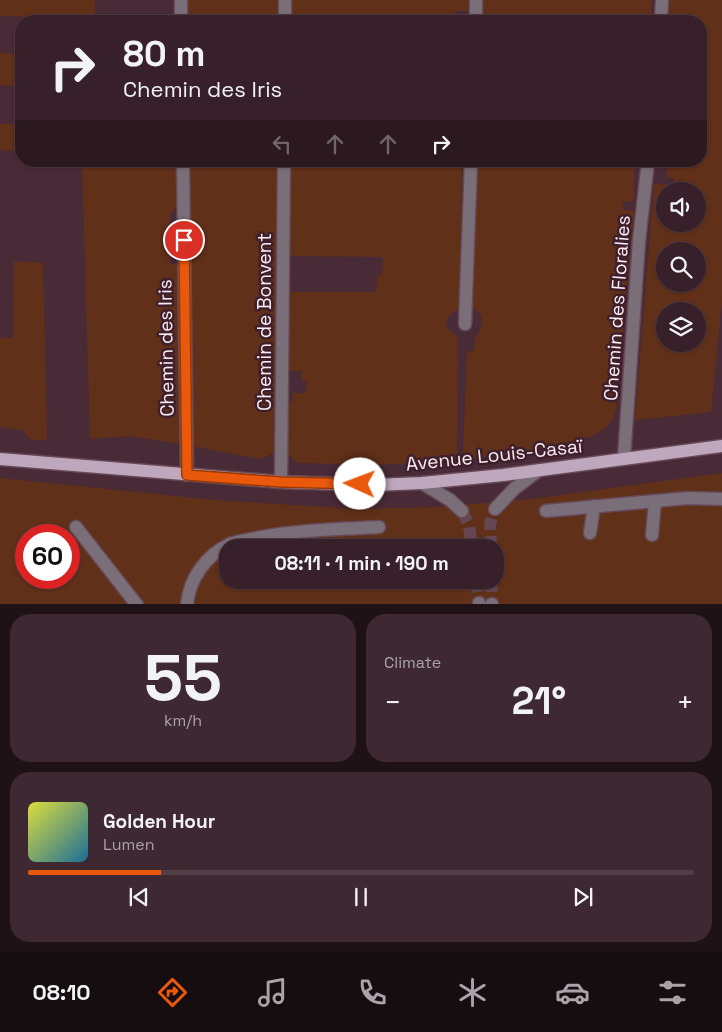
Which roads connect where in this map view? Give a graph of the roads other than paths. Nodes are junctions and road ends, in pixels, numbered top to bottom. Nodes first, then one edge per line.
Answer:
1 (181, 0) edge
2 (285, 0) edge
3 (476, 0) edge
4 (662, 0) edge
5 (181, 15) edge
6 (285, 15) edge
7 (476, 15) edge
8 (661, 15) edge
9 (183, 167) edge
10 (284, 167) edge
11 (471, 167) edge
12 (647, 167) edge
13 (465, 324) dead end
14 (722, 446) edge
15 (624, 458) junction
16 (0, 459) edge
17 (539, 470) junction
18 (187, 475) junction
19 (281, 482) junction
20 (422, 483) junction
21 (722, 499) edge
22 (655, 501) junction
23 (594, 506) junction
24 (494, 509) tunnel mouth
25 (462, 511) tunnel mouth
26 (546, 511) dead end
27 (380, 527) dead end
28 (80, 532) edge
29 (590, 532) dead end
30 (652, 535) dead end
31 (137, 604) edge
32 (187, 604) edge

1 - 5 street
2 - 6 street
3 - 7 street
4 - 8 street
9 - 18 street, Chemin des Iris
10 - 19 street, Chemin de Bonvent
11 - 13 street
12 - 15 street, Chemin des Floralies
14 - 15 main road, Avenue Louis-Casaï
15 - 17 main road, Avenue Louis-Casaï
16 - 18 main road, Avenue Louis-Casaï
17 - 20 main road, Avenue Louis-Casaï
17 - 24 street
18 - 19 main road, Avenue Louis-Casaï
19 - 20 main road, Avenue Louis-Casaï
20 - 25 street
21 - 22 street
22 - 23 street
22 - 30 street
23 - 26 street
23 - 29 street
27 - 32 street
28 - 31 street

